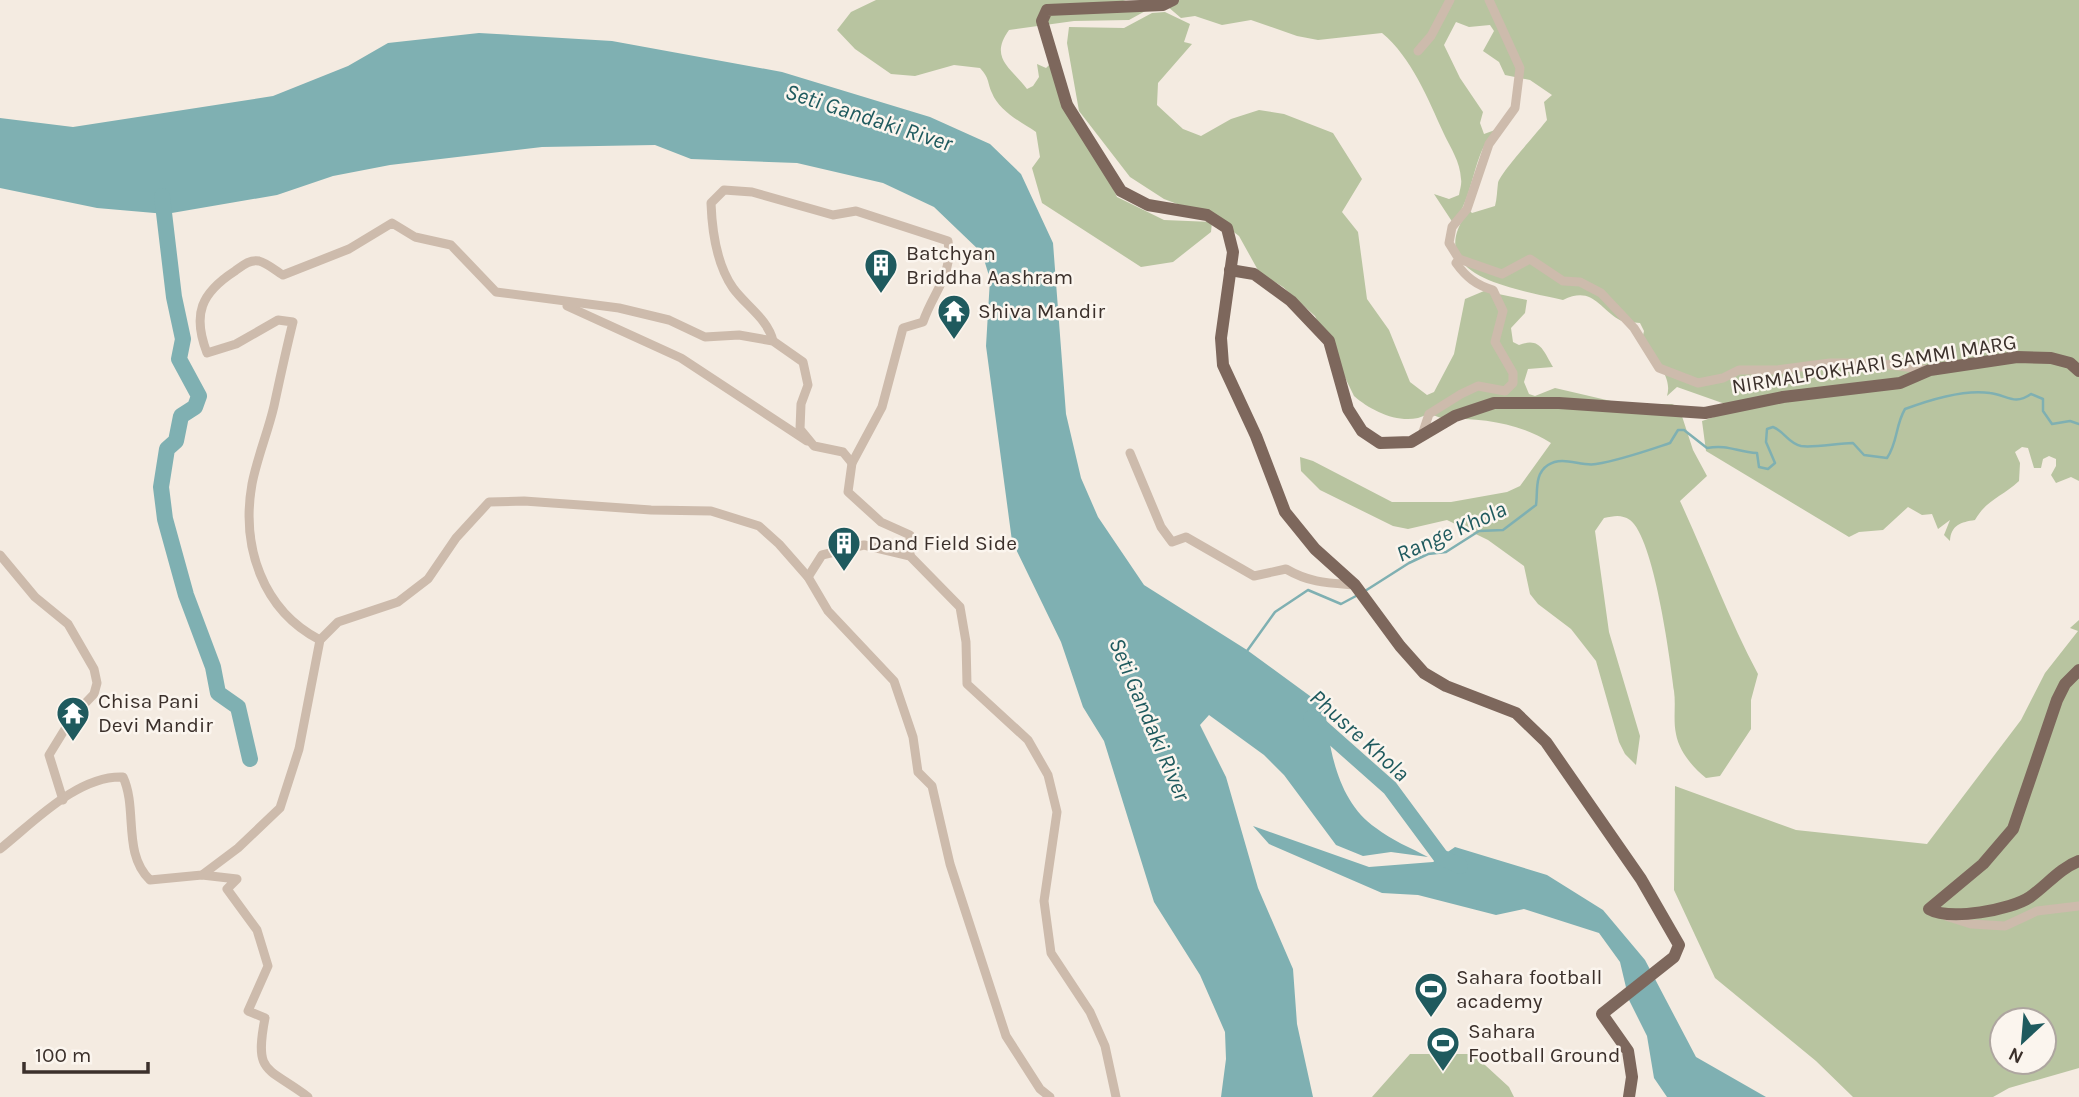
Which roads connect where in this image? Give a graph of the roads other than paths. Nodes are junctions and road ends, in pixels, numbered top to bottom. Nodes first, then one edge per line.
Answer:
1 (1173, 0) edge
2 (1450, 0) edge
3 (1489, 0) edge
4 (1049, 4) edge
5 (1418, 51) dead end
6 (1459, 259) junction
7 (1230, 270) junction
8 (558, 302) junction
9 (773, 341) junction
10 (1930, 370) junction
11 (2079, 371) edge
12 (1422, 435) junction
13 (814, 446) junction
14 (1130, 453) dead end
15 (852, 463) junction
16 (0, 555) edge
17 (910, 556) junction
18 (808, 577) junction
19 (1355, 585) junction
20 (320, 640) junction
21 (2079, 670) edge
22 (63, 800) junction
23 (0, 849) edge
24 (2079, 861) edge
25 (202, 874) junction
26 (2079, 906) edge
27 (1939, 913) junction
28 (308, 1097) edge
29 (1050, 1097) edge
30 (1116, 1097) edge
31 (1629, 1097) edge

1 - 4 main road
2 - 5 street
3 - 6 street
4 - 7 main road
6 - 10 street
6 - 12 street
7 - 12 main road, NIRMALPOKHARI SAMMI MARG
7 - 19 main road
8 - 9 street
8 - 13 street
8 - 20 street
9 - 13 street
9 - 15 street
10 - 11 main road, NIRMALPOKHARI SAMMI MARG
10 - 12 main road, NIRMALPOKHARI SAMMI MARG
13 - 15 street
14 - 19 street
15 - 17 street
16 - 22 street
17 - 18 street
17 - 30 street
18 - 20 street
18 - 29 street
19 - 31 main road
20 - 25 street
21 - 27 main road
22 - 23 street
22 - 25 street
24 - 27 main road
25 - 28 street
26 - 27 street

